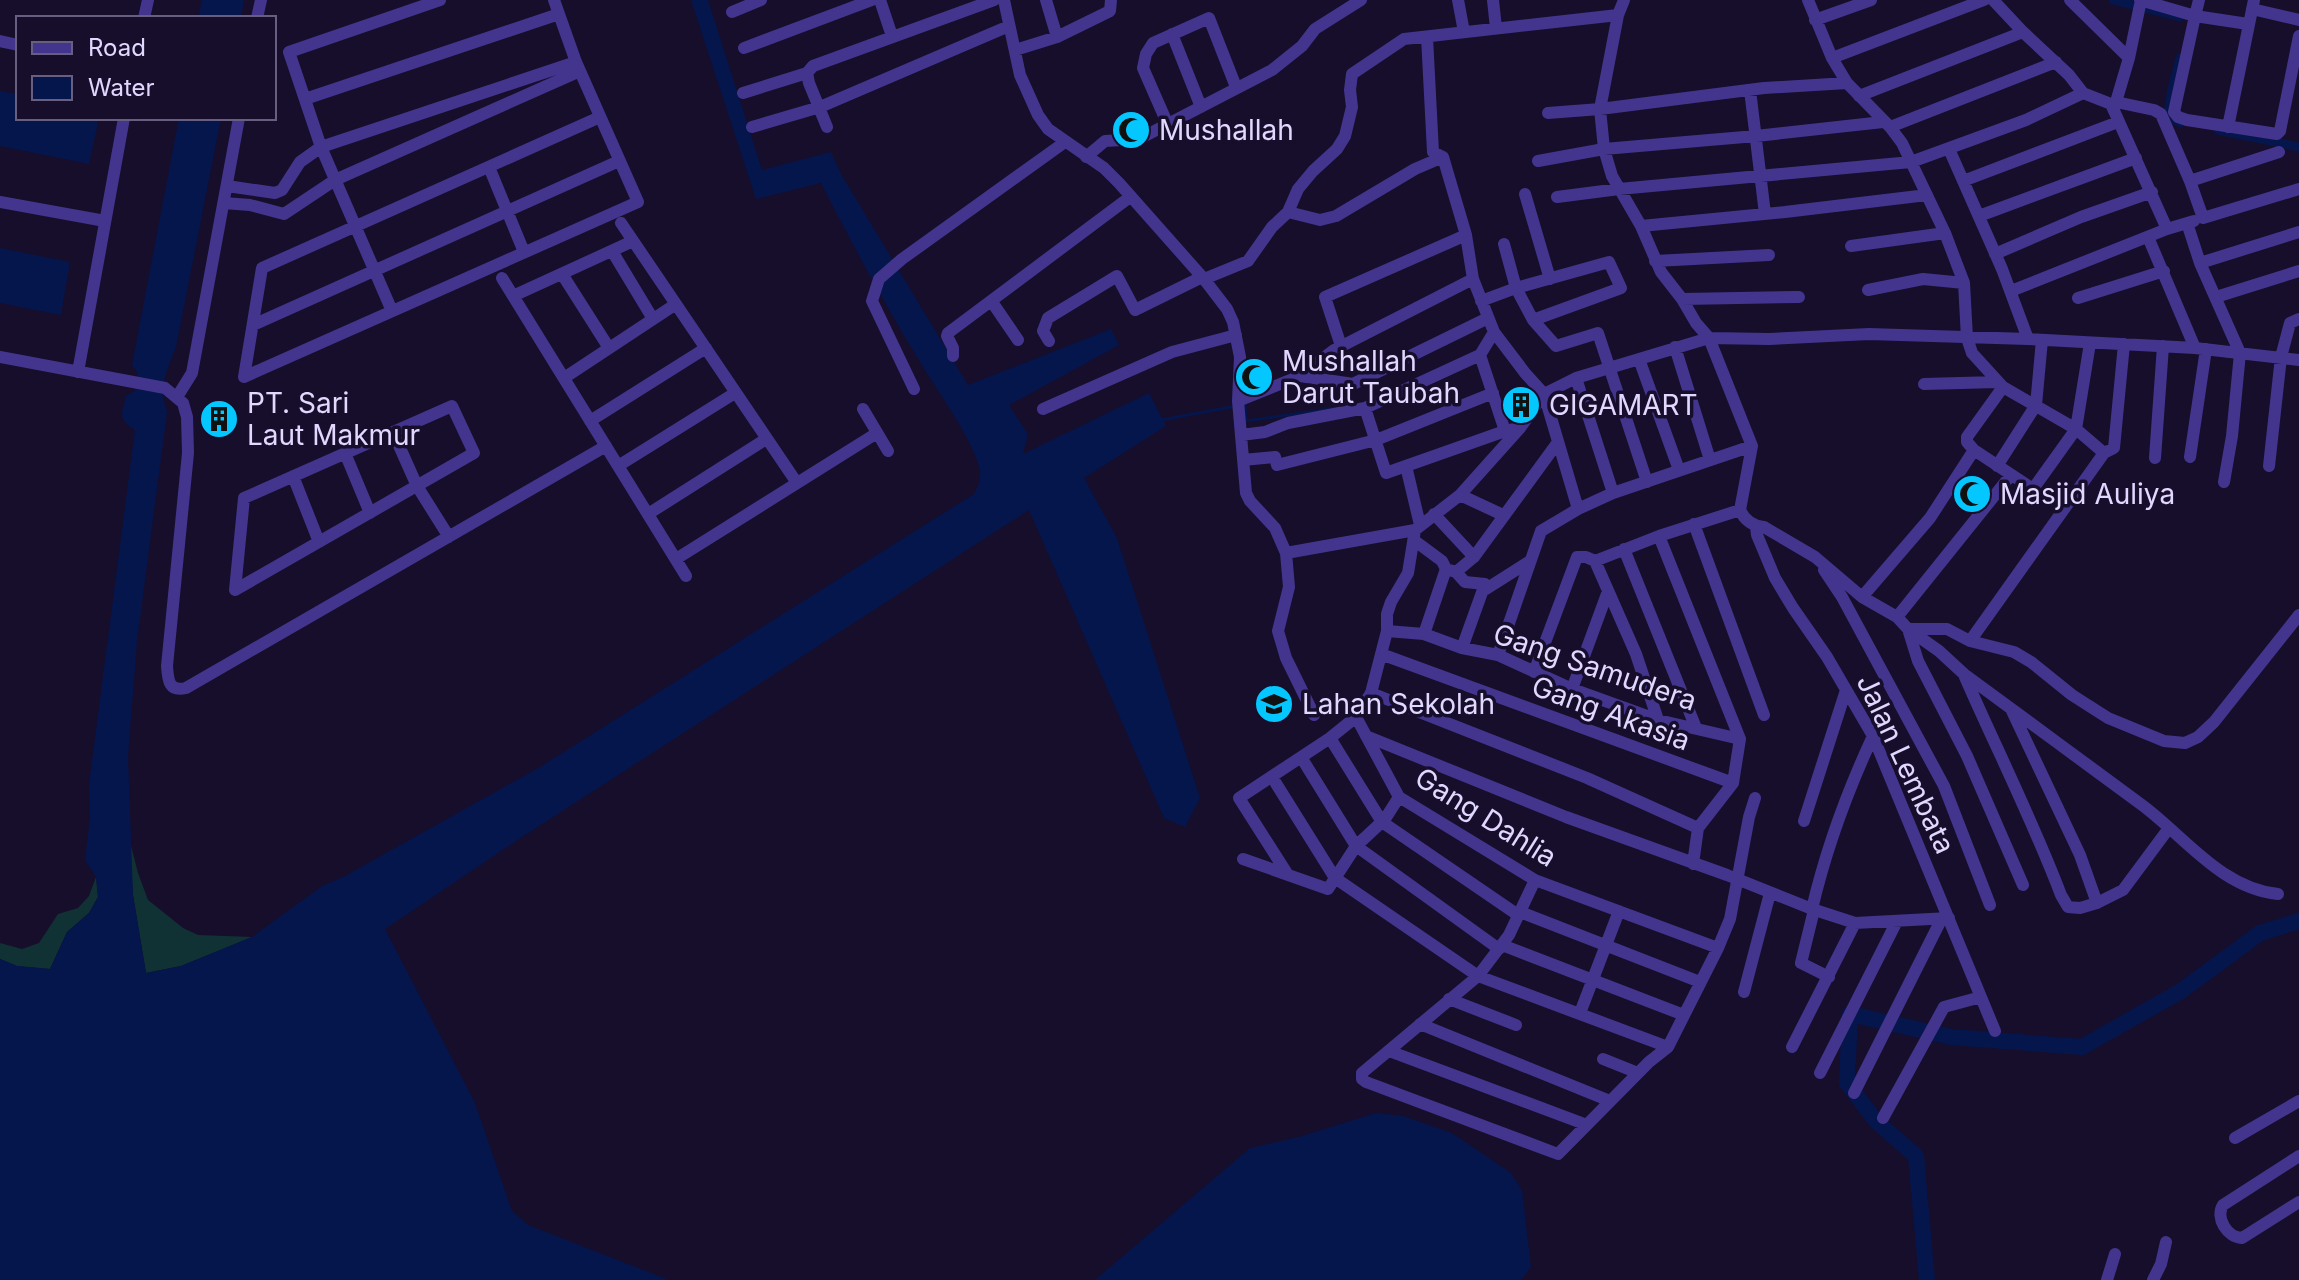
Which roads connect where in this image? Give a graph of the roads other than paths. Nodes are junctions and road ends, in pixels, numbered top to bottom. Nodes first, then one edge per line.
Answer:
1 (440, 0) edge
2 (554, 0) edge
3 (761, 0) edge
4 (872, 0) edge
5 (880, 0) edge
6 (994, 0) edge
7 (1004, 0) edge
8 (1046, 0) edge
9 (1111, 0) edge
10 (1361, 0) edge
11 (1458, 0) edge
12 (1493, 0) edge
13 (1624, 0) edge
14 (1808, 0) edge
15 (1871, 0) edge
16 (1984, 0) edge
17 (1993, 0) edge
18 (2070, 0) edge
19 (2199, 0) edge
20 (2144, 4) edge
21 (2253, 4) edge
22 (732, 12) dead end
23 (559, 14) junction
24 (1618, 15) junction
25 (2195, 16) junction
26 (1815, 20) junction
27 (2299, 20) edge
28 (2248, 24) junction
29 (1009, 26) junction
30 (1496, 28) junction
31 (1464, 32) junction
32 (2023, 32) junction
33 (1172, 34) junction
34 (892, 36) junction
35 (2299, 36) edge
36 (1057, 37) junction
37 (1427, 37) junction
38 (744, 48) dead end
39 (1015, 50) junction
40 (1832, 58) junction
41 (2129, 58) junction
42 (2056, 62) junction
43 (578, 66) junction
44 (807, 73) junction
45 (1847, 83) junction
46 (1236, 87) junction
47 (1750, 90) junction
48 (743, 93) dead end
49 (2083, 93) junction
50 (1859, 96) junction
51 (305, 99) junction
52 (2113, 103) junction
53 (820, 107) junction
54 (1201, 107) junction
55 (1600, 109) junction
56 (1548, 113) dead end
57 (600, 117) junction
58 (124, 120) edge
59 (239, 120) edge
60 (2118, 122) junction
61 (1887, 124) junction
62 (1168, 125) junction
63 (752, 127) dead end
64 (827, 127) dead end
65 (2228, 127) junction
66 (1756, 136) junction
67 (1065, 142) junction
68 (321, 147) junction
69 (1604, 149) junction
70 (1949, 149) junction
71 (2279, 152) dead end
72 (1086, 157) junction
73 (1443, 157) junction
74 (2136, 158) junction
75 (619, 161) junction
76 (1538, 161) dead end
77 (1911, 162) junction
78 (489, 167) junction
79 (1761, 177) junction
80 (335, 180) junction
81 (1963, 181) junction
82 (2190, 181) junction
83 (227, 186) junction
84 (1619, 189) junction
85 (2299, 189) edge
86 (2152, 192) junction
87 (1525, 194) dead end
88 (1927, 195) junction
89 (1130, 197) junction
90 (1557, 197) dead end
91 (0, 202) edge
92 (224, 203) junction
93 (506, 212) junction
94 (1288, 212) junction
95 (1765, 214) junction
96 (1979, 216) junction
97 (2203, 218) junction
98 (105, 221) junction
99 (621, 223) dead end
100 (2187, 223) junction
101 (354, 226) junction
102 (1641, 226) junction
103 (2167, 229) junction
104 (2299, 232) edge
105 (1945, 233) junction
106 (1466, 235) junction
107 (2148, 237) junction
108 (633, 241) junction
109 (1504, 244) dead end
110 (1851, 246) dead end
111 (612, 251) junction
112 (524, 252) junction
113 (1995, 254) junction
114 (1769, 255) dead end
115 (1655, 261) junction
116 (2200, 263) junction
117 (376, 270) junction
118 (2164, 271) junction
119 (2299, 271) edge
120 (562, 274) junction
121 (502, 278) dead end
122 (1203, 278) junction
123 (1473, 279) junction
124 (1550, 279) junction
125 (1964, 283) junction
126 (1516, 288) junction
127 (1868, 290) dead end
128 (2011, 291) junction
129 (513, 296) junction
130 (1799, 297) dead end
131 (2216, 297) junction
132 (2078, 298) dead end
133 (1682, 299) junction
134 (1481, 301) junction
135 (992, 302) junction
136 (676, 304) junction
137 (392, 311) junction
138 (1488, 318) junction
139 (653, 319) junction
140 (2299, 319) edge
141 (1533, 320) junction
142 (253, 325) junction
143 (1494, 332) junction
144 (1236, 335) junction
145 (1709, 338) junction
146 (1967, 338) junction
147 (2028, 339) junction
148 (1018, 340) dead end
149 (2042, 340) junction
150 (1049, 341) dead end
151 (2090, 343) junction
152 (2124, 344) junction
153 (1341, 346) junction
154 (2163, 346) junction
155 (1675, 347) junction
156 (609, 348) junction
157 (706, 348) junction
158 (2200, 348) junction
159 (2240, 353) junction
160 (1480, 355) junction
161 (953, 356) dead end
162 (0, 357) edge
163 (2281, 357) junction
164 (1639, 359) junction
165 (2299, 360) edge
166 (1610, 368) junction
167 (78, 372) junction
168 (1300, 376) junction
169 (564, 378) junction
170 (1576, 378) junction
171 (1924, 384) dead end
172 (2000, 384) junction
173 (914, 389) dead end
174 (735, 393) junction
175 (1493, 393) junction
176 (1544, 394) junction
177 (177, 397) junction
178 (1238, 401) junction
179 (2036, 405) junction
180 (1365, 408) junction
181 (863, 409) dead end
182 (1043, 409) dead end
183 (590, 421) junction
184 (1520, 428) junction
185 (2076, 429) junction
186 (1505, 431) junction
187 (393, 432) junction
188 (877, 433) junction
189 (1241, 435) junction
190 (766, 439) junction
191 (1376, 440) junction
192 (1558, 442) junction
193 (606, 446) junction
194 (1752, 446) junction
195 (1974, 450) junction
196 (888, 451) dead end
197 (345, 453) junction
198 (2104, 453) junction
199 (2190, 457) dead end
200 (2155, 458) dead end
201 (1243, 460) junction
202 (1710, 460) junction
203 (618, 466) junction
204 (1406, 466) junction
205 (1997, 466) junction
206 (2269, 466) dead end
207 (1679, 470) junction
208 (2011, 475) junction
209 (293, 476) junction
210 (1647, 482) junction
211 (2224, 482) dead end
212 (797, 483) junction
213 (417, 486) junction
214 (1613, 493) junction
215 (1460, 495) junction
216 (1578, 509) junction
217 (1740, 510) junction
218 (370, 513) junction
219 (648, 514) junction
220 (1434, 514) junction
221 (1503, 515) junction
222 (1694, 524) junction
223 (1756, 527) junction
224 (1417, 532) junction
225 (1659, 536) junction
226 (449, 537) junction
227 (319, 542) junction
228 (1624, 549) junction
229 (1286, 553) junction
230 (1474, 557) junction
231 (1815, 557) junction
232 (676, 559) junction
233 (1530, 561) junction
234 (1595, 561) junction
235 (1451, 570) junction
236 (686, 576) dead end
237 (1485, 584) junction
238 (1608, 591) junction
239 (1862, 597) junction
240 (2299, 615) edge
241 (1897, 617) junction
242 (1908, 629) junction
243 (1387, 631) junction
244 (1424, 634) junction
245 (1970, 641) junction
246 (1462, 648) junction
247 (1381, 654) junction
248 (1498, 655) junction
249 (1534, 672) junction
250 (1964, 674) junction
251 (1572, 689) junction
252 (1846, 690) junction
253 (1371, 693) junction
254 (2010, 708) junction
255 (1314, 715) dead end
256 (1764, 715) dead end
257 (1356, 717) junction
258 (1658, 720) junction
259 (1696, 728) junction
260 (1366, 736) junction
261 (1873, 736) junction
262 (1330, 738) junction
263 (1740, 739) junction
264 (1301, 757) junction
265 (1272, 777) junction
266 (1733, 783) junction
267 (1399, 797) junction
268 (1755, 798) dead end
269 (1804, 821) dead end
270 (1382, 822) junction
271 (1698, 828) junction
272 (2169, 828) junction
273 (1356, 846) junction
274 (1243, 859) dead end
275 (1693, 864) junction
276 (1288, 875) junction
277 (1335, 878) junction
278 (1535, 880) junction
279 (1738, 881) junction
280 (2023, 885) dead end
281 (1770, 893) junction
282 (2278, 894) dead end
283 (2097, 903) junction
284 (1990, 905) dead end
285 (1813, 909) junction
286 (1619, 911) junction
287 (1519, 914) junction
288 (1945, 918) junction
289 (1897, 921) junction
290 (1855, 923) junction
291 (1606, 946) junction
292 (1501, 947) junction
293 (1718, 948) junction
294 (1478, 976) junction
295 (1829, 977) junction
296 (1592, 980) junction
297 (1700, 982) junction
298 (1744, 992) dead end
299 (1981, 997) junction
300 (1449, 999) junction
301 (1580, 1013) junction
302 (1684, 1015) junction
303 (1420, 1024) junction
304 (1516, 1025) dead end
305 (1995, 1031) dead end
306 (1668, 1047) junction
307 (1792, 1047) dead end
308 (1389, 1051) junction
309 (1603, 1059) dead end
310 (1638, 1073) junction
311 (1820, 1073) dead end
312 (1854, 1093) dead end
313 (1610, 1101) junction
314 (2299, 1101) edge
315 (1883, 1118) dead end
316 (1587, 1125) junction
317 (2235, 1138) dead end
318 (2299, 1156) edge
319 (2299, 1202) edge
320 (2166, 1242) dead end
321 (2115, 1254) dead end
322 (2107, 1280) edge
323 (2153, 1280) edge

1 - 51 street
2 - 23 street
3 - 22 street
4 - 38 street
5 - 34 street
6 - 34 street
7 - 29 street
8 - 36 street
9 - 36 street
10 - 46 street
11 - 31 street
12 - 30 street
13 - 24 street
14 - 26 street
15 - 26 street
16 - 40 street
17 - 32 street
18 - 41 street
19 - 25 street
20 - 25 street
20 - 41 street
21 - 27 street
21 - 28 street
23 - 43 street
23 - 51 street
24 - 30 street
24 - 55 street
25 - 28 street
25 - 65 street
26 - 40 street
28 - 65 street
29 - 39 street
29 - 53 street
30 - 31 street
31 - 37 street
32 - 42 street
32 - 50 street
33 - 46 street
33 - 54 street
33 - 62 street
34 - 44 street
35 - 65 street
36 - 39 street
37 - 73 street
37 - 94 street
39 - 67 street
40 - 45 street
41 - 52 street
42 - 49 street
42 - 61 street
43 - 57 street
43 - 68 street
43 - 80 street
44 - 48 street
44 - 53 street
45 - 47 street
45 - 50 street
46 - 54 street
47 - 55 street
47 - 66 street
49 - 52 street
49 - 70 street
50 - 61 street
51 - 68 street
52 - 60 street
52 - 82 street
53 - 63 street
53 - 64 street
54 - 62 street
55 - 56 street
55 - 69 street
57 - 75 street
57 - 78 street
58 - 98 street
59 - 83 street
60 - 74 street
60 - 81 street
61 - 66 street
61 - 77 street
62 - 72 street
66 - 69 street
66 - 79 street
67 - 72 street
67 - 173 street
68 - 80 street
68 - 83 street
69 - 76 street
69 - 84 street
70 - 77 street
70 - 81 street
71 - 82 street
72 - 89 street
73 - 94 street
73 - 106 street
74 - 86 street
74 - 96 street
75 - 93 street
75 - 112 street
77 - 79 street
77 - 88 street
78 - 93 street
78 - 101 street
79 - 84 street
79 - 95 street
80 - 92 street
80 - 101 street
81 - 96 street
82 - 97 street
83 - 92 street
84 - 90 street
84 - 102 street
85 - 97 street
86 - 103 street
86 - 113 street
87 - 124 street
88 - 95 street
88 - 105 street
89 - 122 street
89 - 135 street
91 - 98 street
92 - 177 street
93 - 112 street
93 - 117 street
94 - 122 street
95 - 102 street
96 - 113 street
97 - 100 street
98 - 167 street
99 - 108 street
100 - 103 street
100 - 116 street
101 - 117 street
101 - 142 street
102 - 115 street
103 - 107 street
104 - 116 street
105 - 110 street
105 - 125 street
106 - 123 street
106 - 153 street
107 - 118 street
107 - 128 street
108 - 111 street
108 - 136 street
109 - 126 street
111 - 120 street
111 - 139 street
112 - 137 street
113 - 128 street
114 - 115 street
115 - 133 street
116 - 131 street
117 - 137 street
117 - 142 street
118 - 132 street
118 - 158 street
119 - 131 street
120 - 129 street
120 - 156 street
121 - 129 street
122 - 144 street
122 - 150 street
123 - 134 street
123 - 153 street
124 - 126 street
124 - 141 street
125 - 127 street
125 - 146 street
126 - 134 street
126 - 141 street
128 - 147 street
129 - 169 street
130 - 133 street
131 - 159 street
133 - 145 street
134 - 138 street
135 - 148 street
135 - 161 street
136 - 139 street
136 - 157 street
137 - 142 street
138 - 143 street
138 - 168 street
139 - 156 street
140 - 163 street
141 - 166 street
143 - 160 street
143 - 176 street
144 - 178 street
144 - 182 street
145 - 146 street
145 - 155 street
145 - 194 street
146 - 147 street
146 - 172 street
147 - 149 street
149 - 151 street
149 - 179 street
151 - 152 street
151 - 185 street
152 - 154 street
152 - 198 street
153 - 168 street
154 - 158 street
154 - 200 street
155 - 164 street
155 - 202 street
156 - 169 street
157 - 174 street
157 - 183 street
158 - 159 street
158 - 199 street
159 - 163 street
159 - 211 street
160 - 175 street
160 - 180 street
162 - 167 street
163 - 165 street
163 - 206 street
164 - 166 street
164 - 207 street
166 - 170 street
166 - 210 street
167 - 177 street
168 - 178 street
169 - 183 street
170 - 176 street
170 - 214 street
171 - 172 street
172 - 179 street
172 - 195 street
174 - 190 street
174 - 203 street
175 - 186 street
175 - 191 street
176 - 184 street
176 - 192 street
177 - 226 street
178 - 189 street
179 - 185 street
179 - 205 street
180 - 189 street
180 - 191 street
181 - 188 street
183 - 193 street
184 - 186 street
184 - 215 street
185 - 198 street
185 - 208 street
186 - 204 street
187 - 197 street
187 - 213 street
187 - 213 street
188 - 196 street
188 - 212 street
189 - 201 street
190 - 212 street
190 - 219 street
191 - 201 street
191 - 204 street
192 - 216 street
192 - 221 street
193 - 203 street
193 - 226 street
194 - 202 street
194 - 217 street
195 - 205 street
195 - 239 street
197 - 209 street
197 - 218 street
198 - 245 street
201 - 229 street
202 - 207 street
203 - 219 street
204 - 224 street
205 - 208 street
207 - 210 street
208 - 241 street
209 - 227 street
209 - 227 street
210 - 214 street
212 - 232 street
213 - 218 street
213 - 226 street
214 - 216 street
215 - 220 street
215 - 221 street
216 - 233 street
217 - 222 street
217 - 223 street
218 - 227 street
219 - 232 street
220 - 224 street
220 - 230 street
221 - 230 street
222 - 225 street
222 - 256 street
223 - 231 street
223 - 252 street, Jalan Lembata
224 - 229 street
224 - 235 street
224 - 243 street
225 - 228 street
225 - 263 street
228 - 234 street
228 - 259 street
229 - 255 street
230 - 235 street
231 - 239 street
231 - 284 street
232 - 236 street
233 - 237 street
233 - 248 street
234 - 238 street
234 - 249 street
235 - 237 street
235 - 244 street
237 - 246 street
238 - 251 street
238 - 258 street
239 - 241 street
240 - 245 street
241 - 242 street
242 - 245 street
242 - 250 street
242 - 280 street
243 - 244 street, Gang Samudera
243 - 247 street
244 - 246 street, Gang Samudera
246 - 248 street, Gang Samudera
247 - 253 street
247 - 266 street, Gang Akasia
248 - 249 street, Gang Samudera
249 - 251 street, Gang Samudera
250 - 254 street
250 - 283 street
251 - 258 street, Gang Samudera
252 - 261 street, Jalan Lembata
252 - 269 street
253 - 257 street
253 - 271 street
254 - 272 street
254 - 283 street
257 - 260 street, Gang Dahlia
257 - 262 street
258 - 259 street, Gang Samudera
259 - 263 street, Gang Samudera
260 - 267 street, Gang Dahlia
260 - 275 street
261 - 285 street
261 - 288 street, Jalan Lembata
262 - 264 street
262 - 270 street
263 - 266 street
264 - 265 street
264 - 273 street
265 - 276 street
265 - 277 street
266 - 271 street
267 - 270 street
267 - 278 street, Gang Dahlia
268 - 279 street
270 - 273 street
270 - 287 street
271 - 275 street
272 - 282 street
272 - 283 street
273 - 277 street
273 - 292 street
274 - 276 street
275 - 279 street
276 - 277 street
277 - 294 street
278 - 286 street, Gang Dahlia
278 - 287 street
279 - 281 street
279 - 293 street
281 - 285 street
281 - 298 street
285 - 290 street
285 - 295 street
286 - 291 street
286 - 293 street, Gang Dahlia
287 - 291 street
287 - 292 street
288 - 289 street
288 - 299 street, Jalan Lembata
288 - 312 street
289 - 290 street
289 - 311 street
290 - 295 street
291 - 296 street
291 - 297 street
292 - 294 street
292 - 296 street
293 - 297 street
294 - 300 street
294 - 301 street
295 - 307 street
296 - 301 street
296 - 302 street
297 - 302 street
299 - 305 street, Jalan Lembata
299 - 315 street
300 - 303 street
300 - 304 street
301 - 306 street
302 - 306 street
303 - 308 street
303 - 313 street
306 - 310 street
308 - 316 street
308 - 316 street
309 - 310 street
310 - 313 street
313 - 316 street
314 - 317 street
318 - 319 street
320 - 323 street
321 - 322 street

